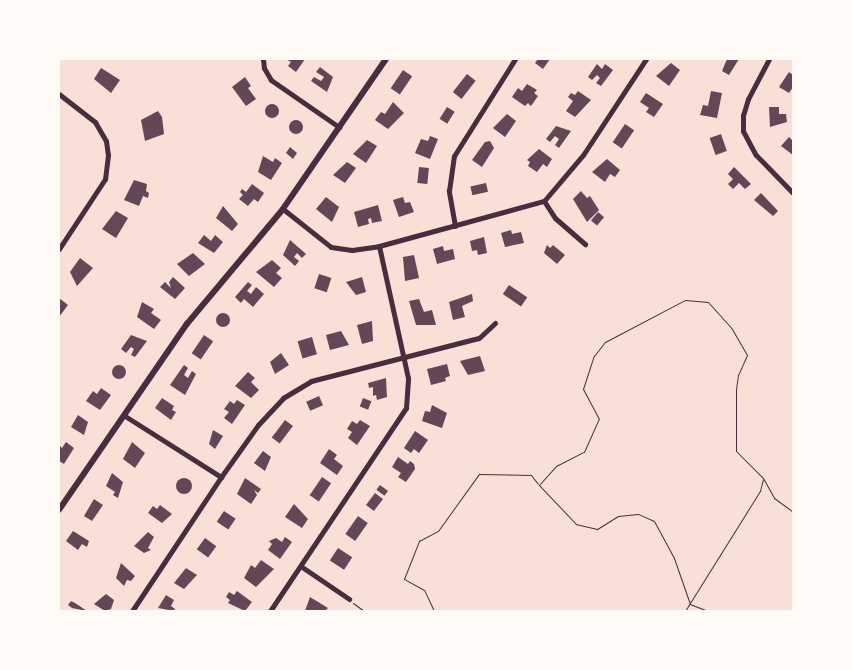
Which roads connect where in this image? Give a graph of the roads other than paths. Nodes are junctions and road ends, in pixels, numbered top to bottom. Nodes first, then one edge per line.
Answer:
1 (263, 59) edge
2 (386, 59) edge
3 (515, 59) edge
4 (646, 59) edge
5 (769, 59) edge
6 (59, 94) edge
7 (339, 127) junction
8 (793, 193) edge
9 (544, 201) junction
10 (282, 209) junction
11 (455, 226) junction
12 (585, 244) dead end
13 (379, 246) junction
14 (59, 248) edge
15 (495, 323) dead end
16 (404, 357) junction
17 (125, 416) junction
18 (221, 477) junction
19 (59, 510) edge
20 (302, 567) junction
21 (348, 599) road end
22 (132, 611) edge
23 (270, 611) edge

1 - 7 street
2 - 7 street
3 - 11 street
4 - 9 street
5 - 8 street
6 - 14 street
7 - 10 street
9 - 11 street
9 - 12 street
10 - 13 street
10 - 17 street
11 - 13 street
13 - 16 street
15 - 16 street
16 - 18 street
16 - 20 street
17 - 18 street
17 - 19 street
18 - 22 street
20 - 21 street
20 - 23 street

